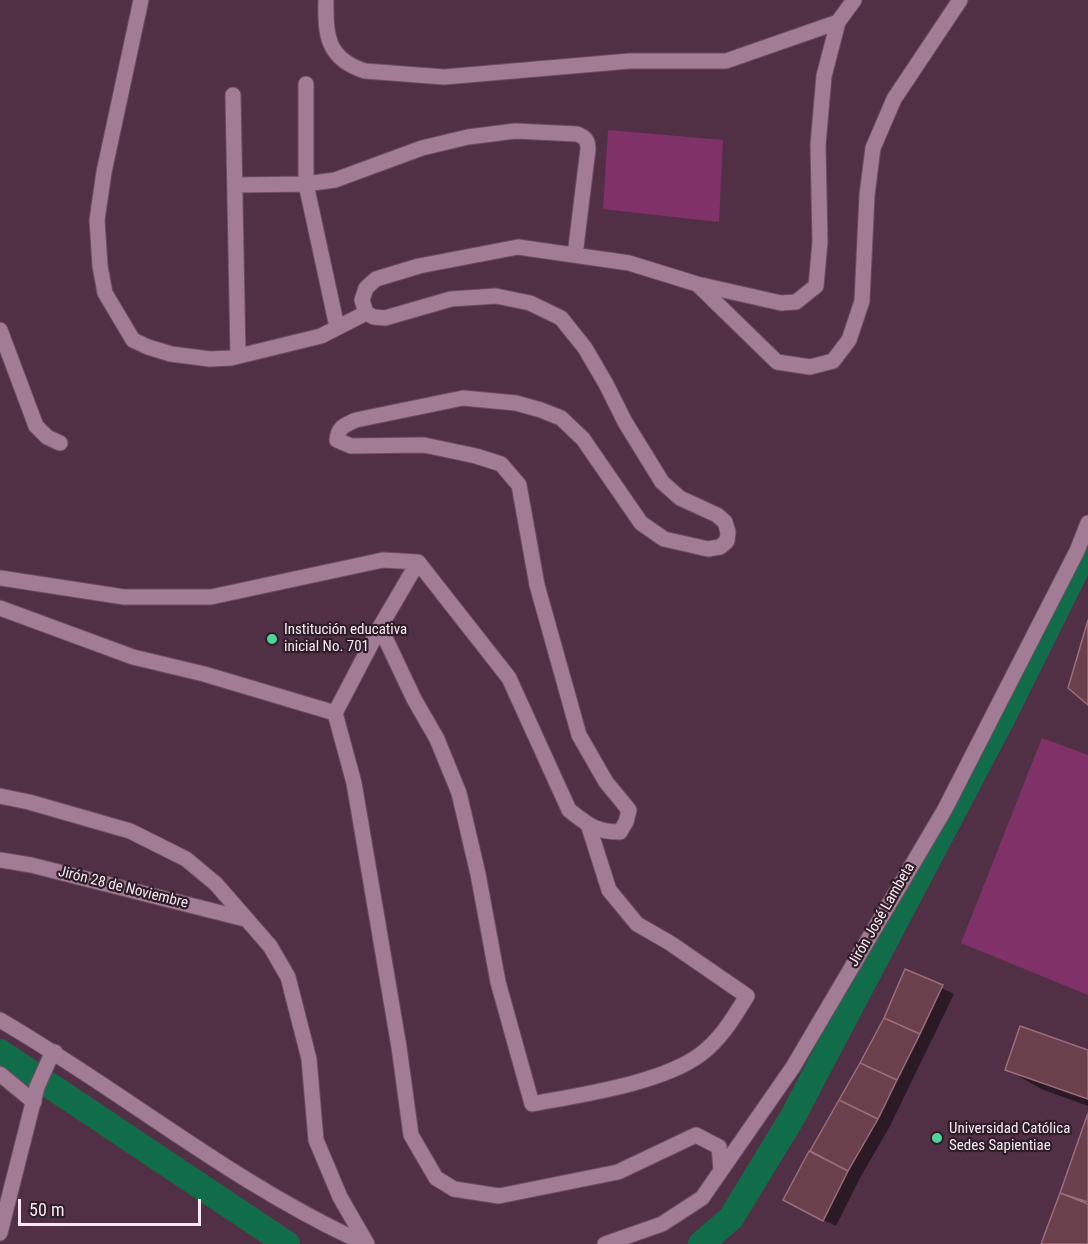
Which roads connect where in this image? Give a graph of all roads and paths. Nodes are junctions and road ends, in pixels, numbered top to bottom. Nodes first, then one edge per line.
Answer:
1 (141, 0) edge
2 (326, 0) edge
3 (854, 0) edge
4 (960, 0) edge
5 (838, 22) junction
6 (306, 84) dead end
7 (233, 95) dead end
8 (306, 184) junction
9 (235, 185) junction
10 (575, 255) junction
11 (697, 284) junction
12 (366, 313) junction
13 (337, 327) junction
14 (0, 330) edge
15 (238, 356) junction
16 (60, 443) dead end
17 (1088, 523) edge
18 (418, 562) junction
19 (0, 578) edge
20 (0, 608) edge
21 (380, 627) junction
22 (335, 713) junction
23 (0, 796) edge
24 (588, 824) junction
25 (0, 860) edge
26 (245, 919) junction
27 (0, 1020) edge
28 (52, 1056) junction
29 (0, 1074) edge
30 (35, 1094) junction
31 (721, 1170) junction
32 (0, 1233) edge
33 (367, 1244) edge
34 (606, 1244) edge

1 - 15 street
2 - 5 street
3 - 5 street
4 - 11 street
5 - 11 street
6 - 8 street
7 - 9 street
8 - 9 street
8 - 10 street
8 - 13 street
9 - 15 street
10 - 11 street
10 - 12 street
12 - 13 street
12 - 24 street
13 - 15 street
14 - 16 street
17 - 31 street, Jirón José Lambeta
18 - 19 street
18 - 21 street
18 - 24 street
20 - 22 street
21 - 22 street
21 - 24 street
22 - 31 street
23 - 26 street
25 - 26 street, Jirón 28 de Noviembre
26 - 33 street
27 - 28 street
28 - 30 street
28 - 33 street
29 - 30 street
30 - 32 street
31 - 34 street, Jirón José Lambeta

